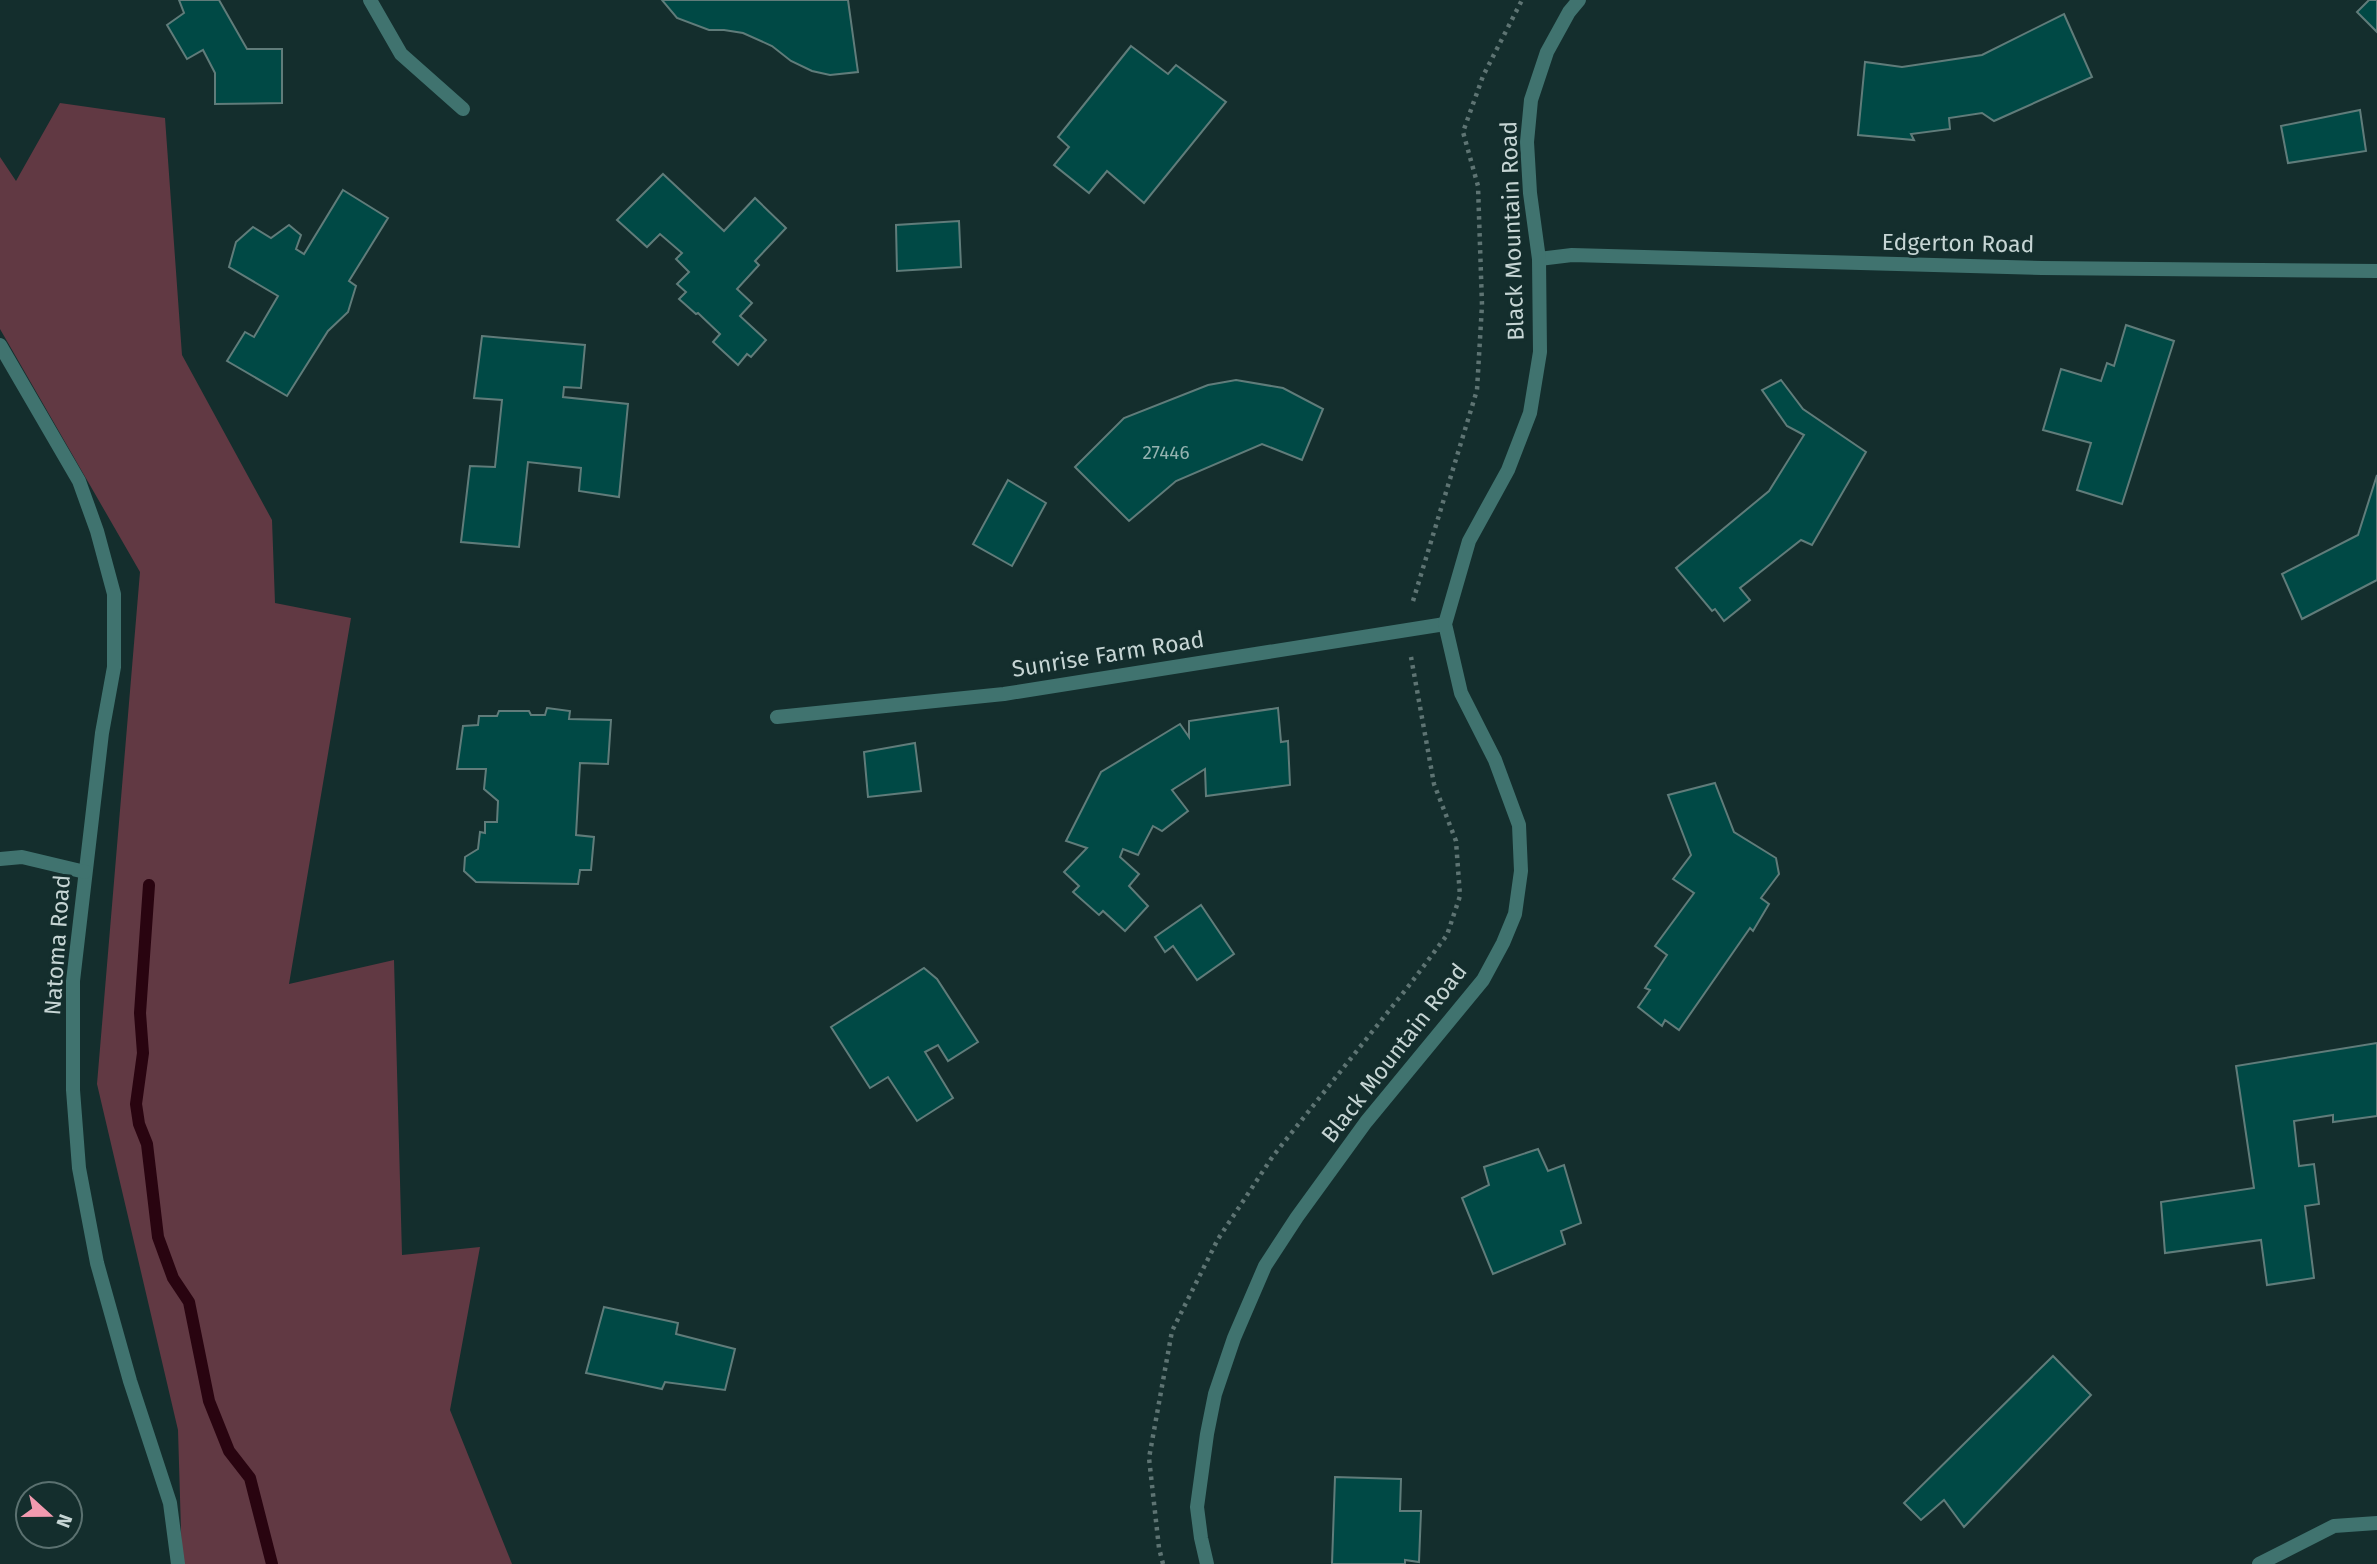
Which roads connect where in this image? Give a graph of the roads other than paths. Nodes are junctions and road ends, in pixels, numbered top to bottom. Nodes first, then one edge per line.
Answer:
1 (370, 0) edge
2 (1579, 0) edge
3 (463, 108) dead end
4 (1539, 259) junction
5 (2377, 271) edge
6 (0, 345) edge
7 (1445, 624) junction
8 (777, 717) dead end
9 (0, 859) edge
10 (85, 872) junction
11 (2377, 1522) edge
12 (178, 1564) edge
13 (1207, 1564) edge
14 (2259, 1564) edge

1 - 3 street
2 - 4 street, Black Mountain Road
4 - 5 street, Edgerton Road
4 - 7 street, Black Mountain Road
6 - 10 street, Natoma Road
7 - 8 street, Sunrise Farm Road
7 - 13 street, Black Mountain Road
9 - 10 street
10 - 12 street, Natoma Road
11 - 14 street

